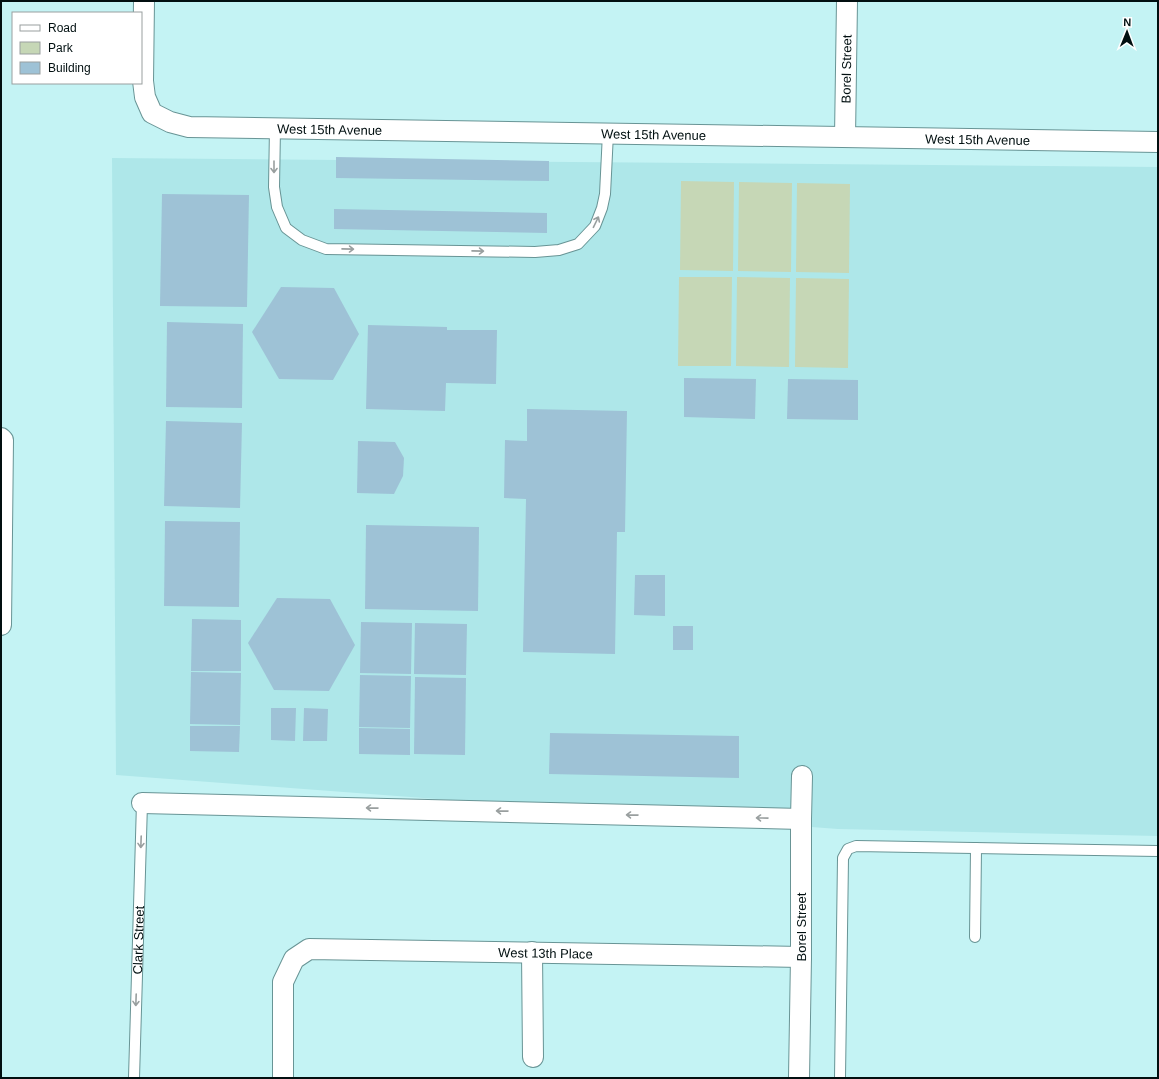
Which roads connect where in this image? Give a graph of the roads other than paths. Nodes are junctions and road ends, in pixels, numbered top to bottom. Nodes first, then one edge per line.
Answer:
1 (144, 1) edge
2 (847, 1) edge
3 (275, 128) junction
4 (608, 133) junction
5 (845, 137) junction
6 (1158, 142) edge
7 (1, 438) edge
8 (1, 625) edge
9 (802, 776) dead end
10 (142, 803) joint
11 (801, 819) junction
12 (976, 848) junction
13 (1158, 851) edge
14 (975, 937) dead end
15 (532, 952) junction
16 (801, 957) junction
17 (533, 1057) dead end
18 (134, 1078) edge
19 (283, 1078) edge
20 (799, 1078) edge
21 (840, 1078) edge

1 - 3 street, West 15th Avenue
2 - 5 street, Borel Street
3 - 4 street, West 15th Avenue
3 -> 4 lane
4 - 5 street, West 15th Avenue
5 - 6 street, West 15th Avenue
7 - 8 street
9 - 11 street, Borel Street
11 -> 10 street
10 -> 18 lane, Clark Street
11 - 16 street, Borel Street
12 - 13 lane
12 - 14 lane
12 - 21 lane
15 - 16 street, West 13th Place
15 - 17 street
15 - 19 street, West 13th Place
16 - 20 street, Borel Street

